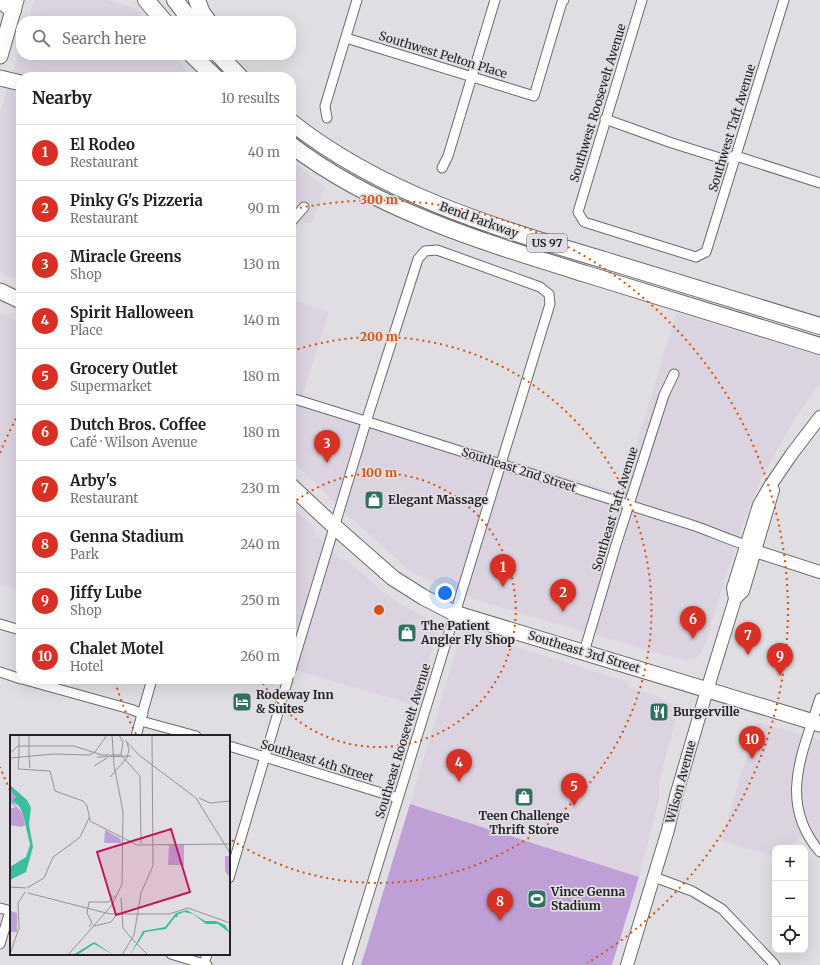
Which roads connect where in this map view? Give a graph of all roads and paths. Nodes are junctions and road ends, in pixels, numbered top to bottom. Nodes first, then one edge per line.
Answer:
1 (0, 0) edge
2 (146, 0) edge
3 (174, 0) edge
4 (197, 0) edge
5 (357, 0) edge
6 (496, 0) edge
7 (564, 0) edge
8 (642, 0) edge
9 (784, 0) edge
10 (15, 5) edge
11 (160, 16) edge
12 (188, 16) edge
13 (204, 16) edge
14 (346, 38) junction
15 (0, 56) edge
16 (197, 60) edge
17 (225, 60) edge
18 (237, 60) edge
19 (210, 72) edge
20 (235, 72) edge
21 (247, 72) edge
22 (473, 76) junction
23 (0, 78) edge
24 (16, 82) edge
25 (327, 118) dead end
26 (605, 119) junction
27 (296, 126) edge
28 (296, 148) edge
29 (736, 156) junction
30 (296, 159) edge
31 (442, 168) dead end
32 (820, 183) edge
33 (351, 184) junction
34 (304, 207) dead end
35 (296, 216) edge
36 (696, 257) joint
37 (0, 291) edge
38 (16, 299) edge
39 (820, 326) edge
40 (820, 346) edge
41 (674, 374) dead end
42 (296, 400) edge
43 (820, 417) edge
44 (366, 422) junction
45 (500, 464) junction
46 (777, 475) junction
47 (296, 491) edge
48 (628, 506) junction
49 (335, 527) junction
50 (750, 548) junction
51 (820, 572) edge
52 (454, 613) junction
53 (0, 624) edge
54 (16, 629) edge
55 (584, 652) junction
56 (296, 654) edge
57 (0, 672) edge
58 (16, 677) edge
59 (40, 684) edge
60 (151, 684) edge
61 (286, 684) edge
62 (707, 690) junction
63 (820, 698) edge
64 (142, 718) junction
65 (816, 723) edge
66 (136, 735) edge
67 (193, 735) edge
68 (230, 746) edge
69 (264, 757) junction
70 (398, 798) junction
71 (820, 852) edge
72 (230, 875) edge
73 (654, 877) junction
74 (0, 908) edge
75 (10, 911) edge
76 (10, 914) edge
77 (0, 944) edge
78 (174, 955) edge
79 (207, 955) edge
80 (205, 965) edge
81 (347, 965) edge
82 (627, 965) edge
83 (775, 965) edge

1 - 10 highway
2 - 11 highway
3 - 12 highway
4 - 13 highway
5 - 14 street
6 - 22 street
7 - 22 street, Southwest Pelton Place
8 - 26 street, Southwest Roosevelt Avenue
9 - 29 street, Southwest Taft Avenue
10 - 15 main road
14 - 22 street, Southwest Pelton Place
14 - 25 street
16 - 19 highway
17 - 20 highway
18 - 21 highway
22 - 31 street
23 - 24 main road
26 - 29 street
26 - 36 street, Southwest Roosevelt Avenue
27 - 39 highway, Bend Parkway / US 97
28 - 33 highway, Bend Parkway / US 97
29 - 32 street
29 - 36 street, Southwest Taft Avenue
30 - 33 highway
33 - 40 highway, Bend Parkway / US 97
34 - 35 street
37 - 38 main road
41 - 48 street, Southeast Taft Avenue
42 - 44 street, Southeast 2nd Street
43 - 46 street, Wilson Avenue
44 - 45 street, Southeast 2nd Street
44 - 45 street, Southeast Roosevelt Avenue
44 - 49 street
45 - 48 street, Southeast 2nd Street
45 - 52 street, Southeast Roosevelt Avenue
46 - 50 street, Wilson Avenue
46 - 50 street, Wilson Avenue
47 - 49 main road, Southeast 3rd Street
48 - 50 street, Southeast 2nd Street
48 - 55 street, Southeast Taft Avenue
49 - 52 main road, Southeast 3rd Street
49 - 56 street
50 - 51 street, Southeast 2nd Street
50 - 62 street, Wilson Avenue
52 - 55 main road, Southeast 3rd Street
52 - 70 street, Southeast Roosevelt Avenue
53 - 54 street
55 - 62 main road, Southeast 3rd Street
57 - 58 street
59 - 64 street
60 - 64 street
61 - 69 street
62 - 65 main road, Southeast 3rd Street
62 - 73 street, Wilson Avenue
63 - 65 street
64 - 66 street
64 - 67 street
65 - 71 street
68 - 69 street, Southeast 4th Street
69 - 70 street, Southeast 4th Street
69 - 72 street
70 - 81 street, Southeast Roosevelt Avenue
73 - 82 street, Wilson Avenue
73 - 83 street
74 - 75 street
76 - 77 street
78 - 80 street
79 - 80 street

